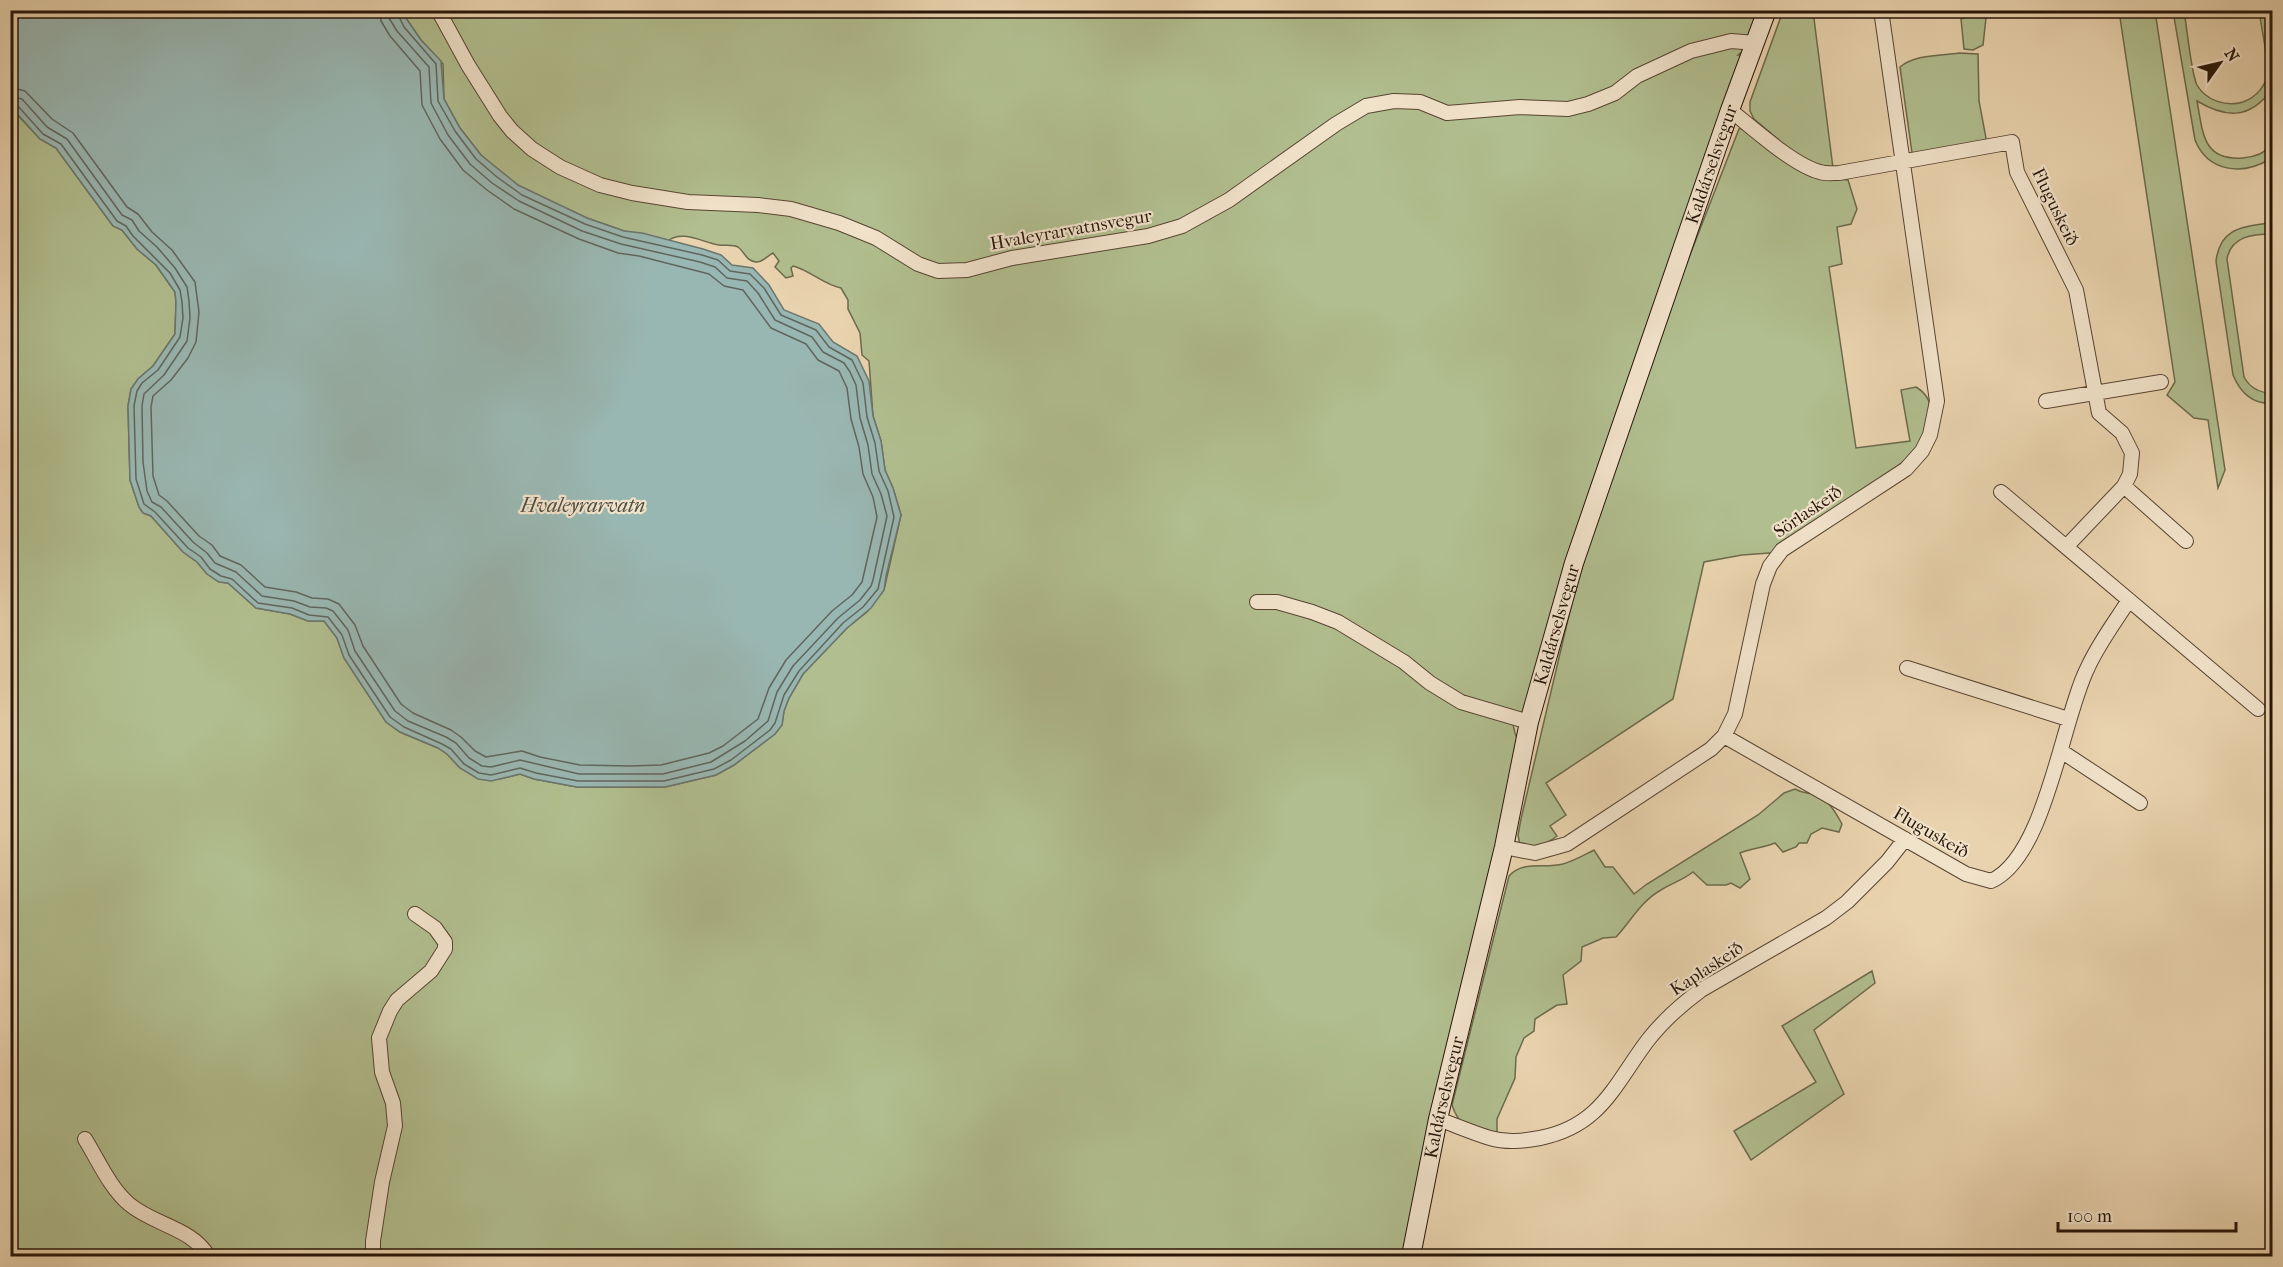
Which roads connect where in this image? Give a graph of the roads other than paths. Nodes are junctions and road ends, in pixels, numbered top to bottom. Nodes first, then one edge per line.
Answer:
1 (438, 10) edge
2 (1767, 10) edge
3 (1881, 10) edge
4 (1756, 43) junction
5 (1730, 110) junction
6 (1904, 162) junction
7 (2161, 382) dead end
8 (2097, 393) junction
9 (2046, 401) dead end
10 (2124, 486) junction
11 (2001, 492) dead end
12 (2186, 540) dead end
13 (2066, 547) junction
14 (2129, 600) junction
15 (1257, 602) dead end
16 (1907, 668) dead end
17 (2258, 709) dead end
18 (2068, 719) junction
19 (1529, 722) junction
20 (1724, 736) junction
21 (2061, 752) junction
22 (2140, 803) dead end
23 (1905, 839) junction
24 (1504, 847) junction
25 (415, 914) dead end
26 (1438, 1119) junction
27 (86, 1139) dead end
28 (208, 1257) edge
29 (373, 1257) edge
30 (1411, 1257) edge

1 - 4 street, Hvaleyrarvatnsvegur
2 - 4 street, Kaldárselsvegur
3 - 6 street, Sörlaskeið
4 - 5 street, Kaldárselsvegur
5 - 6 street
5 - 19 street, Kaldárselsvegur
6 - 8 street, Fluguskeið
6 - 20 street, Sörlaskeið
7 - 8 street
8 - 9 street
8 - 10 street, Fluguskeið
10 - 12 street
10 - 13 street, Fluguskeið
11 - 13 street
13 - 14 street
14 - 17 street
14 - 18 street, Fluguskeið
15 - 19 street
16 - 18 street
18 - 21 street, Fluguskeið
19 - 24 street, Kaldárselsvegur
20 - 23 street, Fluguskeið
20 - 24 street, Sörlaskeið
21 - 22 street
21 - 23 street, Fluguskeið
23 - 26 street, Kaplaskeið
24 - 26 street, Kaldárselsvegur
25 - 29 street
26 - 30 street, Kaldárselsvegur
27 - 28 street

